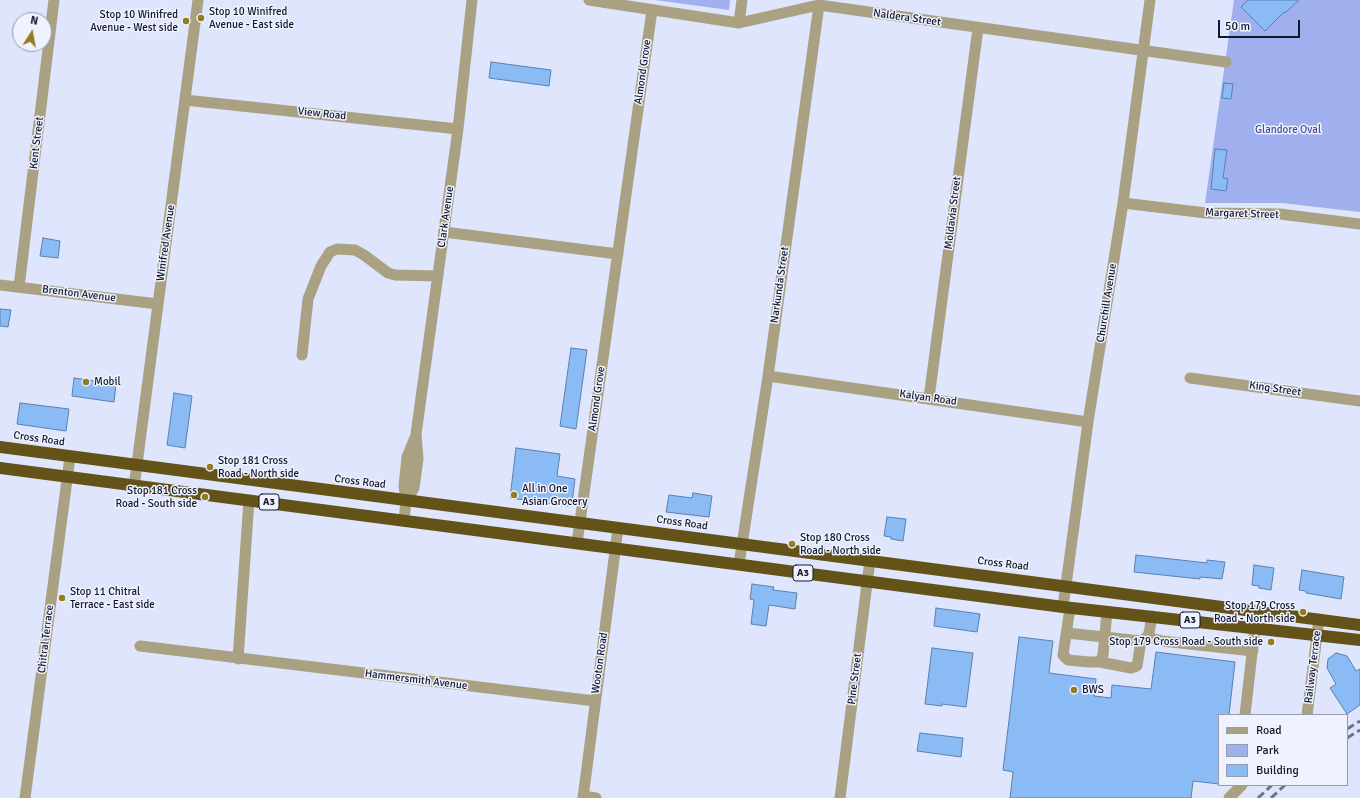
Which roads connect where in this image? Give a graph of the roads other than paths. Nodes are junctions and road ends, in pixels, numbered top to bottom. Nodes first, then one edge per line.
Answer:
1 (54, 0) edge
2 (198, 0) edge
3 (472, 0) edge
4 (589, 0) edge
5 (742, 0) edge
6 (1150, 0) edge
7 (819, 5) junction
8 (652, 10) junction
9 (740, 23) junction
10 (978, 28) junction
11 (1144, 50) junction
12 (1226, 62) dead end
13 (185, 100) junction
14 (458, 129) junction
15 (1123, 203) junction
16 (1360, 224) edge
17 (444, 232) junction
18 (618, 254) junction
19 (438, 276) junction
20 (0, 285) edge
21 (19, 287) junction
22 (158, 304) junction
23 (302, 355) dead end
24 (768, 376) junction
25 (1190, 378) dead end
26 (929, 398) junction
27 (1360, 401) edge
28 (1088, 422) junction
29 (0, 447) edge
30 (70, 456) junction
31 (138, 466) junction
32 (0, 468) edge
33 (67, 477) junction
34 (134, 487) junction
35 (249, 500) junction
36 (406, 501) junction
37 (404, 521) junction
38 (579, 523) junction
39 (618, 528) junction
40 (577, 543) junction
41 (742, 545) junction
42 (615, 549) junction
43 (870, 560) junction
44 (739, 564) junction
45 (868, 581) junction
46 (1066, 585) junction
47 (1066, 607) junction
48 (1107, 612) junction
49 (1152, 616) junction
50 (1319, 619) junction
51 (1360, 625) edge
52 (1255, 627) junction
53 (1067, 633) junction
54 (1317, 634) junction
55 (1104, 637) junction
56 (1144, 639) junction
57 (1360, 640) edge
58 (140, 646) dead end
59 (1253, 651) junction
60 (238, 659) junction
61 (1100, 662) junction
62 (595, 701) junction
63 (1245, 714) edge
64 (1307, 714) edge
65 (1241, 786) edge
66 (583, 797) edge
67 (25, 798) edge
68 (596, 798) edge
69 (840, 798) edge
70 (1230, 798) edge

1 - 21 street, Kent Street
2 - 13 street, Winifred Avenue
3 - 14 street, Clark Avenue
4 - 8 street, Naldera Street
5 - 9 street
6 - 11 street, Churchill Avenue
7 - 9 street, Naldera Street
7 - 10 street, Naldera Street
7 - 24 street, Narkunda Street
8 - 9 street, Naldera Street
8 - 18 street, Almond Grove
10 - 11 street, Naldera Street
10 - 26 street, Moldavia Street
11 - 12 street, Naldera Street
11 - 15 street, Churchill Avenue
13 - 14 street, View Road
13 - 22 street, Winifred Avenue
14 - 17 street, Clark Avenue
15 - 16 street, Margaret Street
15 - 28 street, Churchill Avenue
17 - 18 street
17 - 19 street, Clark Avenue
18 - 38 street, Almond Grove
19 - 23 street
19 - 36 street, Clark Avenue
20 - 21 street, Brenton Avenue
21 - 22 street, Brenton Avenue
22 - 31 street, Winifred Avenue
24 - 26 street, Kalyan Road
24 - 41 street, Narkunda Street
25 - 27 street, King Street
26 - 28 street, Kalyan Road
28 - 46 street, Churchill Avenue
29 - 30 highway, Cross Road / A3
30 - 31 highway, Cross Road / A3
30 - 33 street, Chitral Terrace
31 - 34 street, Winifred Avenue
31 - 36 highway, Cross Road / A3
32 - 33 highway, A3
33 - 34 highway, A3
33 - 67 street, Chitral Terrace
34 - 35 highway, A3
35 - 37 highway, A3
35 - 60 street
36 - 37 street, Clark Avenue
36 - 38 highway, Cross Road / A3
37 - 40 highway, A3
38 - 39 highway, Cross Road / A3
38 - 40 street, Almond Grove
39 - 41 highway, Cross Road / A3
39 - 42 street, Wooton Road
40 - 42 highway, A3
41 - 43 highway, Cross Road / A3
41 - 44 street, Narkunda Street
42 - 44 highway, A3
42 - 62 street, Wooton Road
43 - 45 street, Pine Street
43 - 46 highway, Cross Road / A3
44 - 45 highway, A3
45 - 47 highway, A3
45 - 69 street, Pine Street
46 - 47 street, Churchill Avenue
46 - 50 highway, Cross Road / A3
47 - 48 highway, A3
47 - 53 street, Churchill Avenue
48 - 49 highway, A3
48 - 55 street
49 - 52 highway, A3
49 - 56 street
50 - 51 highway, Cross Road / A3
50 - 54 street, Railway Terrace
52 - 54 highway, A3
52 - 59 street
53 - 55 street
53 - 61 street, Churchill Avenue
54 - 57 highway, A3
54 - 64 street, Railway Terrace
55 - 56 street
55 - 61 street
56 - 59 street
56 - 61 street
58 - 60 street, Hammersmith Avenue
59 - 63 street
60 - 62 street, Hammersmith Avenue
62 - 66 street, Wooton Road
65 - 70 street
66 - 68 street

